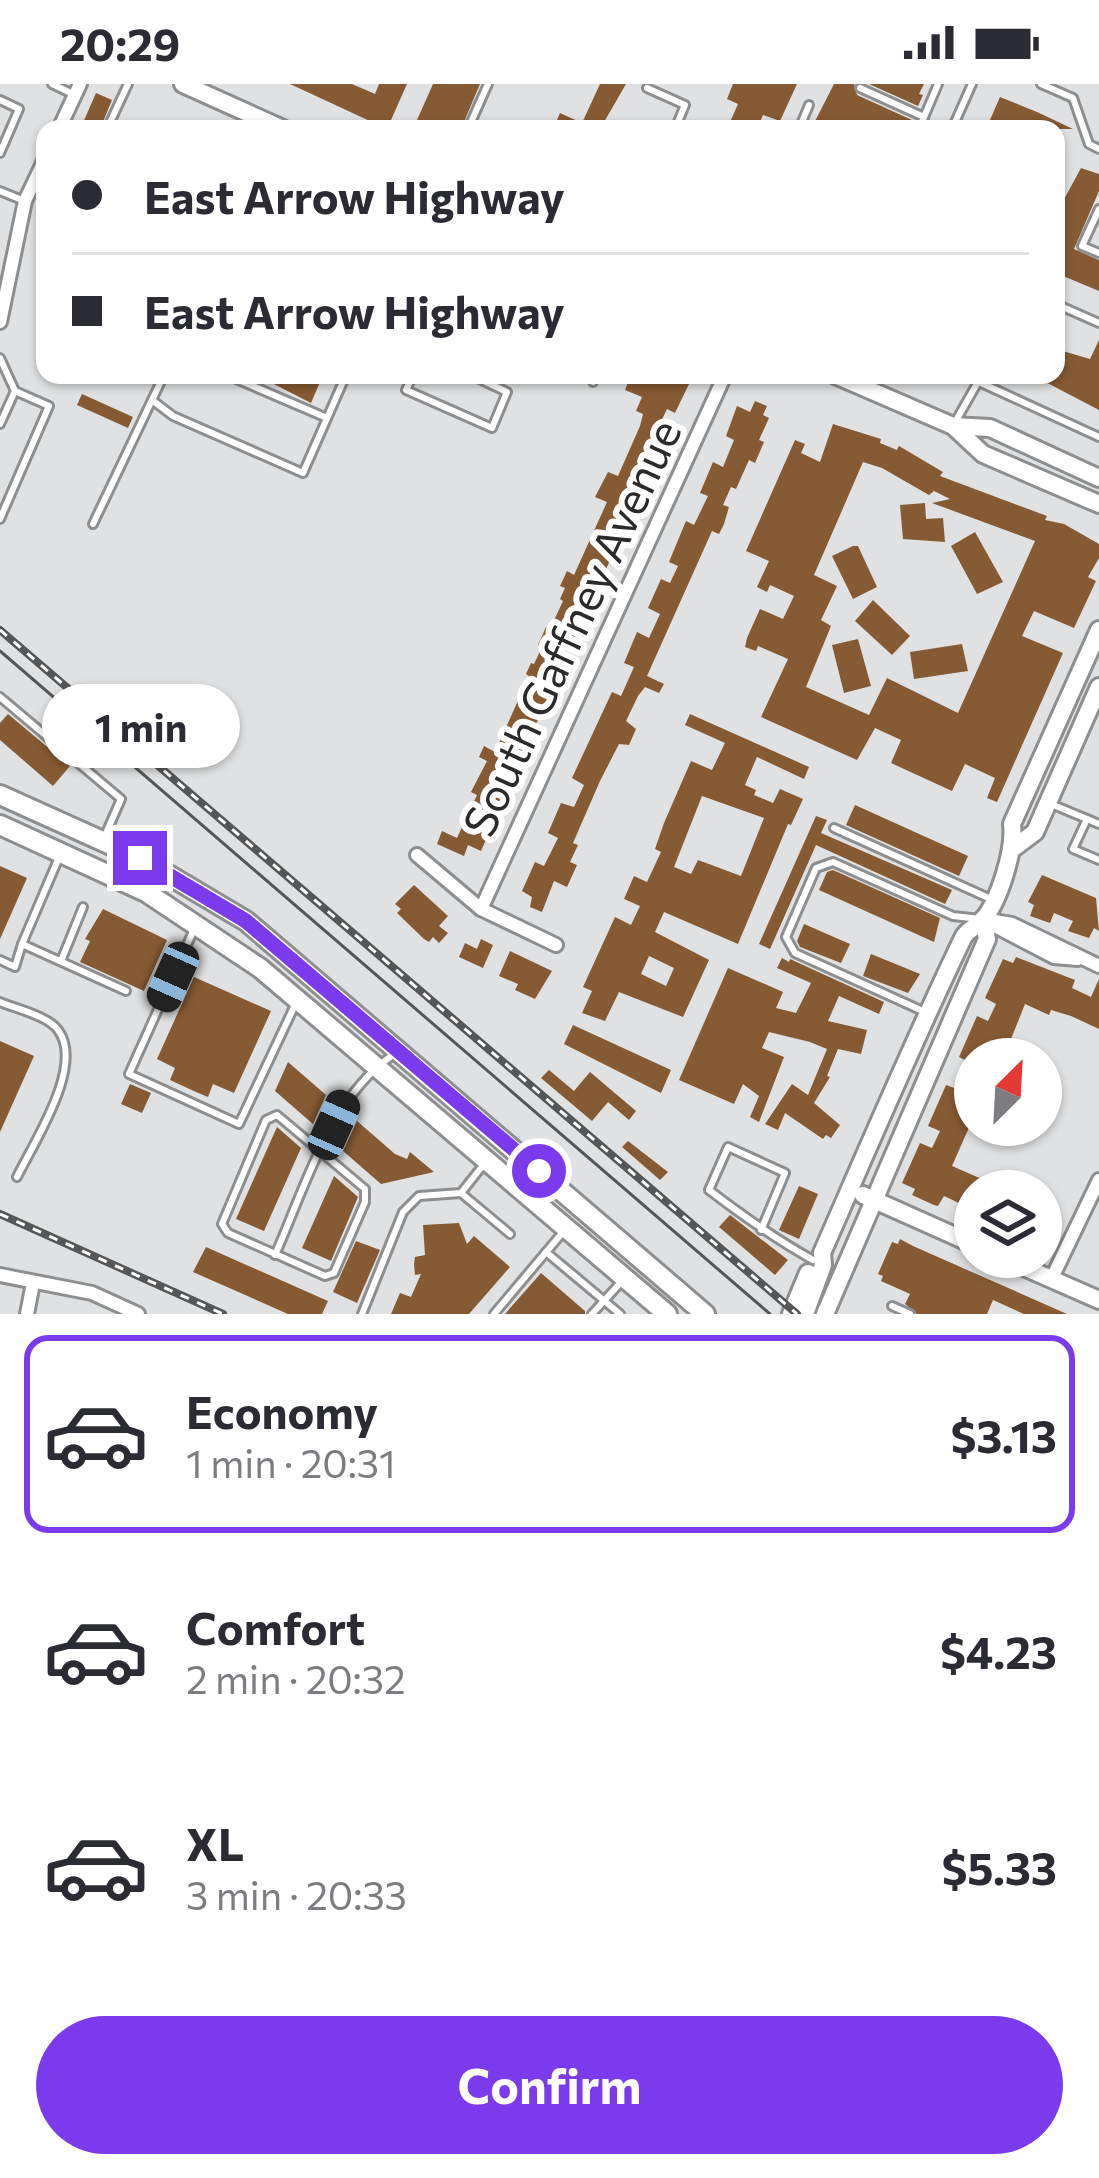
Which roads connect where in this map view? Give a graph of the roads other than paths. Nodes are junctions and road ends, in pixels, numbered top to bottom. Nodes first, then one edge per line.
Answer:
1 (52, 84) edge
2 (128, 84) edge
3 (183, 84) edge
4 (488, 84) edge
5 (938, 84) edge
6 (972, 84) edge
7 (1041, 84) edge
8 (647, 88) dead end
9 (860, 88) dead end
10 (77, 89) edge
11 (0, 100) edge
12 (809, 105) dead end
13 (924, 117) junction
14 (63, 120) edge
15 (111, 120) edge
16 (254, 120) edge
17 (472, 120) edge
18 (679, 120) edge
19 (803, 120) edge
20 (923, 120) edge
21 (956, 120) edge
22 (1099, 149) edge
23 (0, 153) edge
24 (36, 179) edge
25 (0, 191) edge
26 (26, 202) junction
27 (1099, 209) edge
28 (1099, 253) edge
29 (1065, 308) edge
30 (0, 322) edge
31 (1099, 323) edge
32 (0, 358) edge
33 (160, 384) edge
34 (248, 384) edge
35 (342, 384) edge
36 (409, 384) edge
37 (490, 384) edge
38 (721, 384) edge
39 (858, 384) edge
40 (977, 384) edge
41 (990, 384) edge
42 (15, 391) junction
43 (152, 400) junction
44 (327, 418) junction
45 (0, 424) edge
46 (953, 425) junction
47 (1099, 436) edge
48 (1099, 478) edge
49 (1099, 504) edge
50 (0, 519) edge
51 (93, 524) dead end
52 (1099, 630) edge
53 (1099, 687) edge
54 (0, 698) edge
55 (0, 796) edge
56 (1048, 802) junction
57 (1087, 819) junction
58 (1099, 824) edge
59 (0, 825) edge
60 (834, 828) dead end
61 (102, 841) junction
62 (1015, 848) junction
63 (61, 852) junction
64 (417, 855) dead end
65 (1099, 860) edge
66 (992, 900) junction
67 (83, 907) dead end
68 (482, 909) junction
69 (983, 919) junction
70 (196, 924) junction
71 (22, 944) junction
72 (556, 945) dead end
73 (0, 960) edge
74 (61, 961) junction
75 (1092, 963) edge
76 (127, 991) dead end
77 (298, 999) junction
78 (0, 1002) edge
79 (929, 1013) junction
80 (400, 1050) junction
81 (377, 1066) junction
82 (322, 1150) junction
83 (487, 1161) junction
84 (17, 1177) dead end
85 (1099, 1180) edge
86 (851, 1190) junction
87 (461, 1192) junction
88 (872, 1199) junction
89 (566, 1230) junction
90 (761, 1230) junction
91 (510, 1234) dead end
92 (954, 1236) edge
93 (546, 1252) junction
94 (275, 1255) junction
95 (817, 1257) junction
96 (0, 1275) edge
97 (1047, 1278) edge
98 (624, 1279) junction
99 (1051, 1280) junction
100 (33, 1282) junction
101 (1099, 1300) edge
102 (604, 1301) junction
103 (892, 1306) dead end
104 (27, 1314) edge
105 (138, 1314) edge
106 (362, 1314) edge
107 (494, 1314) edge
108 (592, 1314) edge
109 (620, 1314) edge
110 (667, 1314) edge
111 (705, 1314) edge
112 (791, 1314) edge
113 (805, 1314) edge
114 (825, 1314) edge
115 (910, 1314) edge

1 - 10 lane
2 - 15 lane
3 - 16 main road
4 - 17 lane
5 - 13 lane
6 - 21 lane
7 - 22 lane
8 - 18 lane
9 - 13 lane
10 - 14 street
11 - 23 lane
12 - 19 lane
13 - 20 lane
24 - 26 street
25 - 26 lane
26 - 30 street
27 - 28 lane
29 - 31 lane
32 - 42 lane
33 - 43 lane
34 - 44 lane
35 - 44 lane
36 - 37 lane
38 - 68 street, South Gaffney Avenue
39 - 46 main road
40 - 46 lane
41 - 47 lane
42 - 45 lane
42 - 50 lane
43 - 44 lane
43 - 51 lane
46 - 48 main road
46 - 49 main road
52 - 62 main road
53 - 56 main road
54 - 61 lane
55 - 61 main road
56 - 57 lane
56 - 62 main road
57 - 58 lane
57 - 65 lane
59 - 63 main road
60 - 66 lane
61 - 80 main road
62 - 66 main road
63 - 70 main road
63 - 71 lane
64 - 68 street
66 - 69 main road
67 - 74 lane
68 - 72 street
69 - 75 street
69 - 79 main road
69 - 79 lane
69 - 88 main road
70 - 77 main road
70 - 77 lane
71 - 73 lane
71 - 74 lane
74 - 76 lane
77 - 81 main road
78 - 84 lane
79 - 86 main road
80 - 81 lane
80 - 111 main road
81 - 82 lane
81 - 83 main road
82 - 94 lane
82 - 94 lane
82 - 94 lane
83 - 87 lane
83 - 89 main road
85 - 99 street
86 - 88 main road
86 - 95 main road
87 - 91 lane
87 - 106 lane
88 - 92 main road
88 - 114 main road
89 - 93 lane
89 - 98 main road
90 - 90 lane
90 - 95 lane
93 - 102 lane
93 - 107 lane
95 - 112 main road
95 - 113 main road
96 - 100 street
97 - 99 main road
98 - 102 lane
98 - 110 main road
99 - 101 main road
100 - 104 street
100 - 105 street
102 - 108 lane
102 - 109 lane
103 - 115 lane

